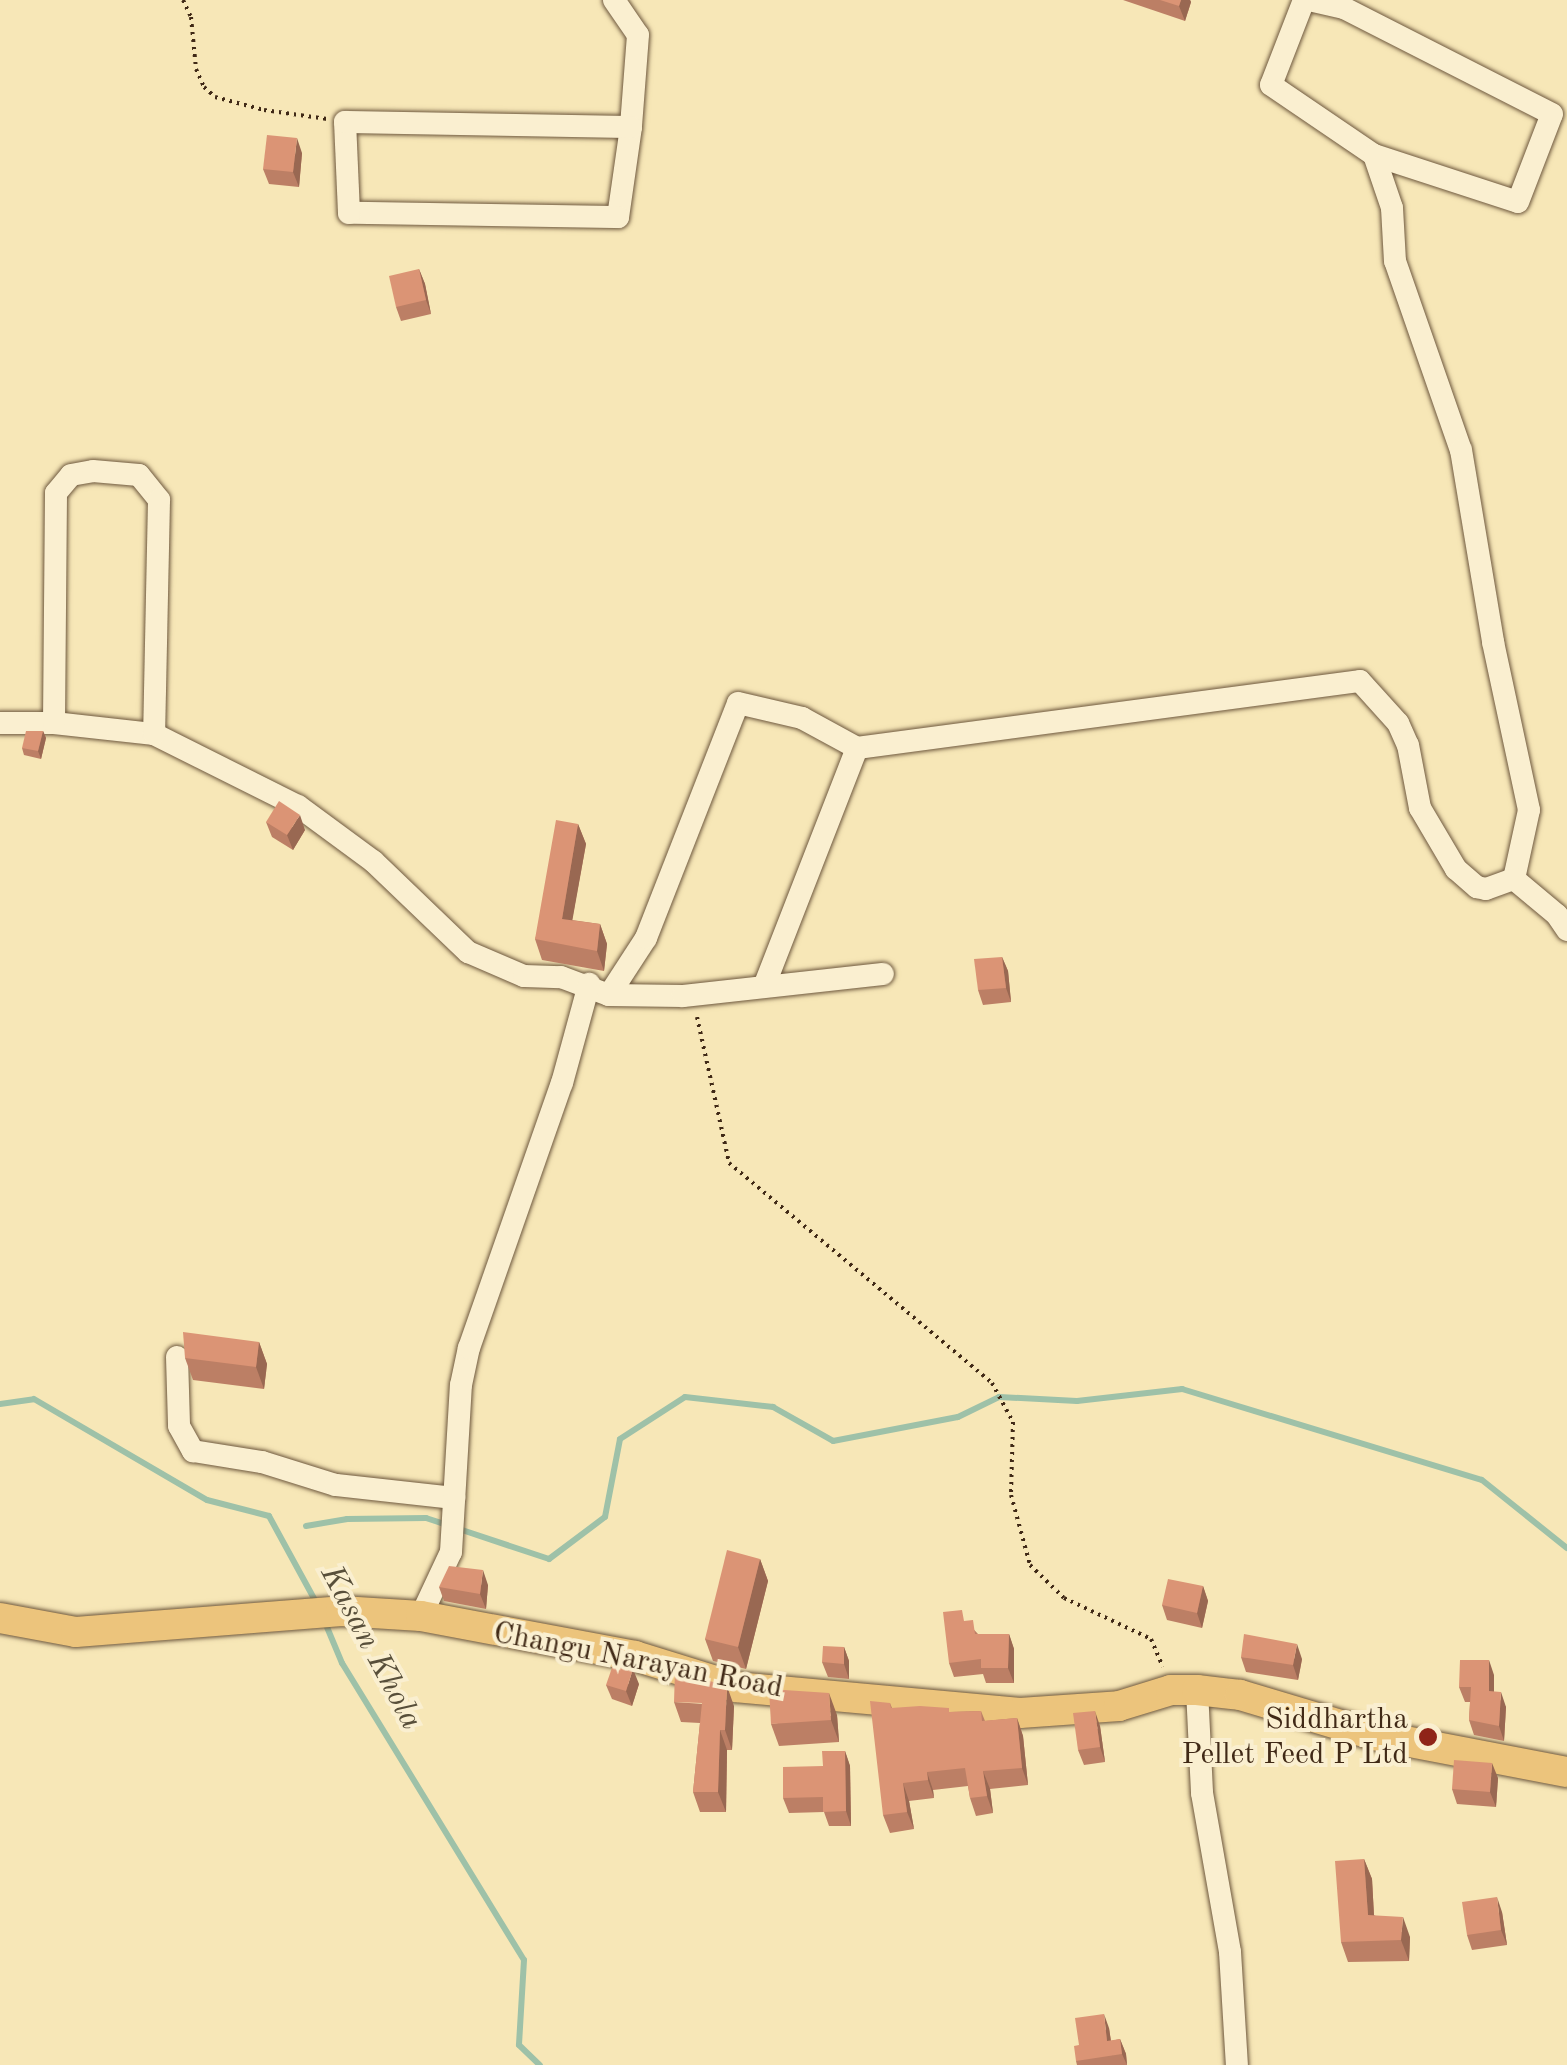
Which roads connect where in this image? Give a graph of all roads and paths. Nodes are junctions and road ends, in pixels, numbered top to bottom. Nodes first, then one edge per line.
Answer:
1 (183, 0) edge
2 (614, 0) edge
3 (1306, 0) edge
4 (345, 122) junction
5 (632, 128) junction
6 (1374, 155) junction
7 (0, 722) edge
8 (54, 723) junction
9 (154, 734) junction
10 (857, 748) junction
11 (1514, 879) junction
12 (1567, 930) edge
13 (883, 974) dead end
14 (764, 987) junction
15 (599, 990) junction
16 (693, 996) junction
17 (176, 1358) dead end
18 (454, 1498) junction
19 (421, 1616) junction
20 (0, 1618) edge
21 (1184, 1690) junction
22 (1567, 1772) edge
23 (1236, 2065) edge

1 - 4 path
2 - 5 street
3 - 6 street
3 - 6 street
4 - 5 street
4 - 5 street
6 - 11 street
7 - 8 street
8 - 9 street
8 - 9 street
9 - 15 street
10 - 11 street
10 - 14 street
10 - 15 street
11 - 12 street
13 - 14 street
14 - 16 street
15 - 16 street
15 - 18 street
16 - 21 path
17 - 18 street
18 - 19 street
19 - 20 main road, Changu Narayan Road
19 - 21 main road, Changu Narayan Road
21 - 22 main road, Changu Narayan Road
21 - 23 street

